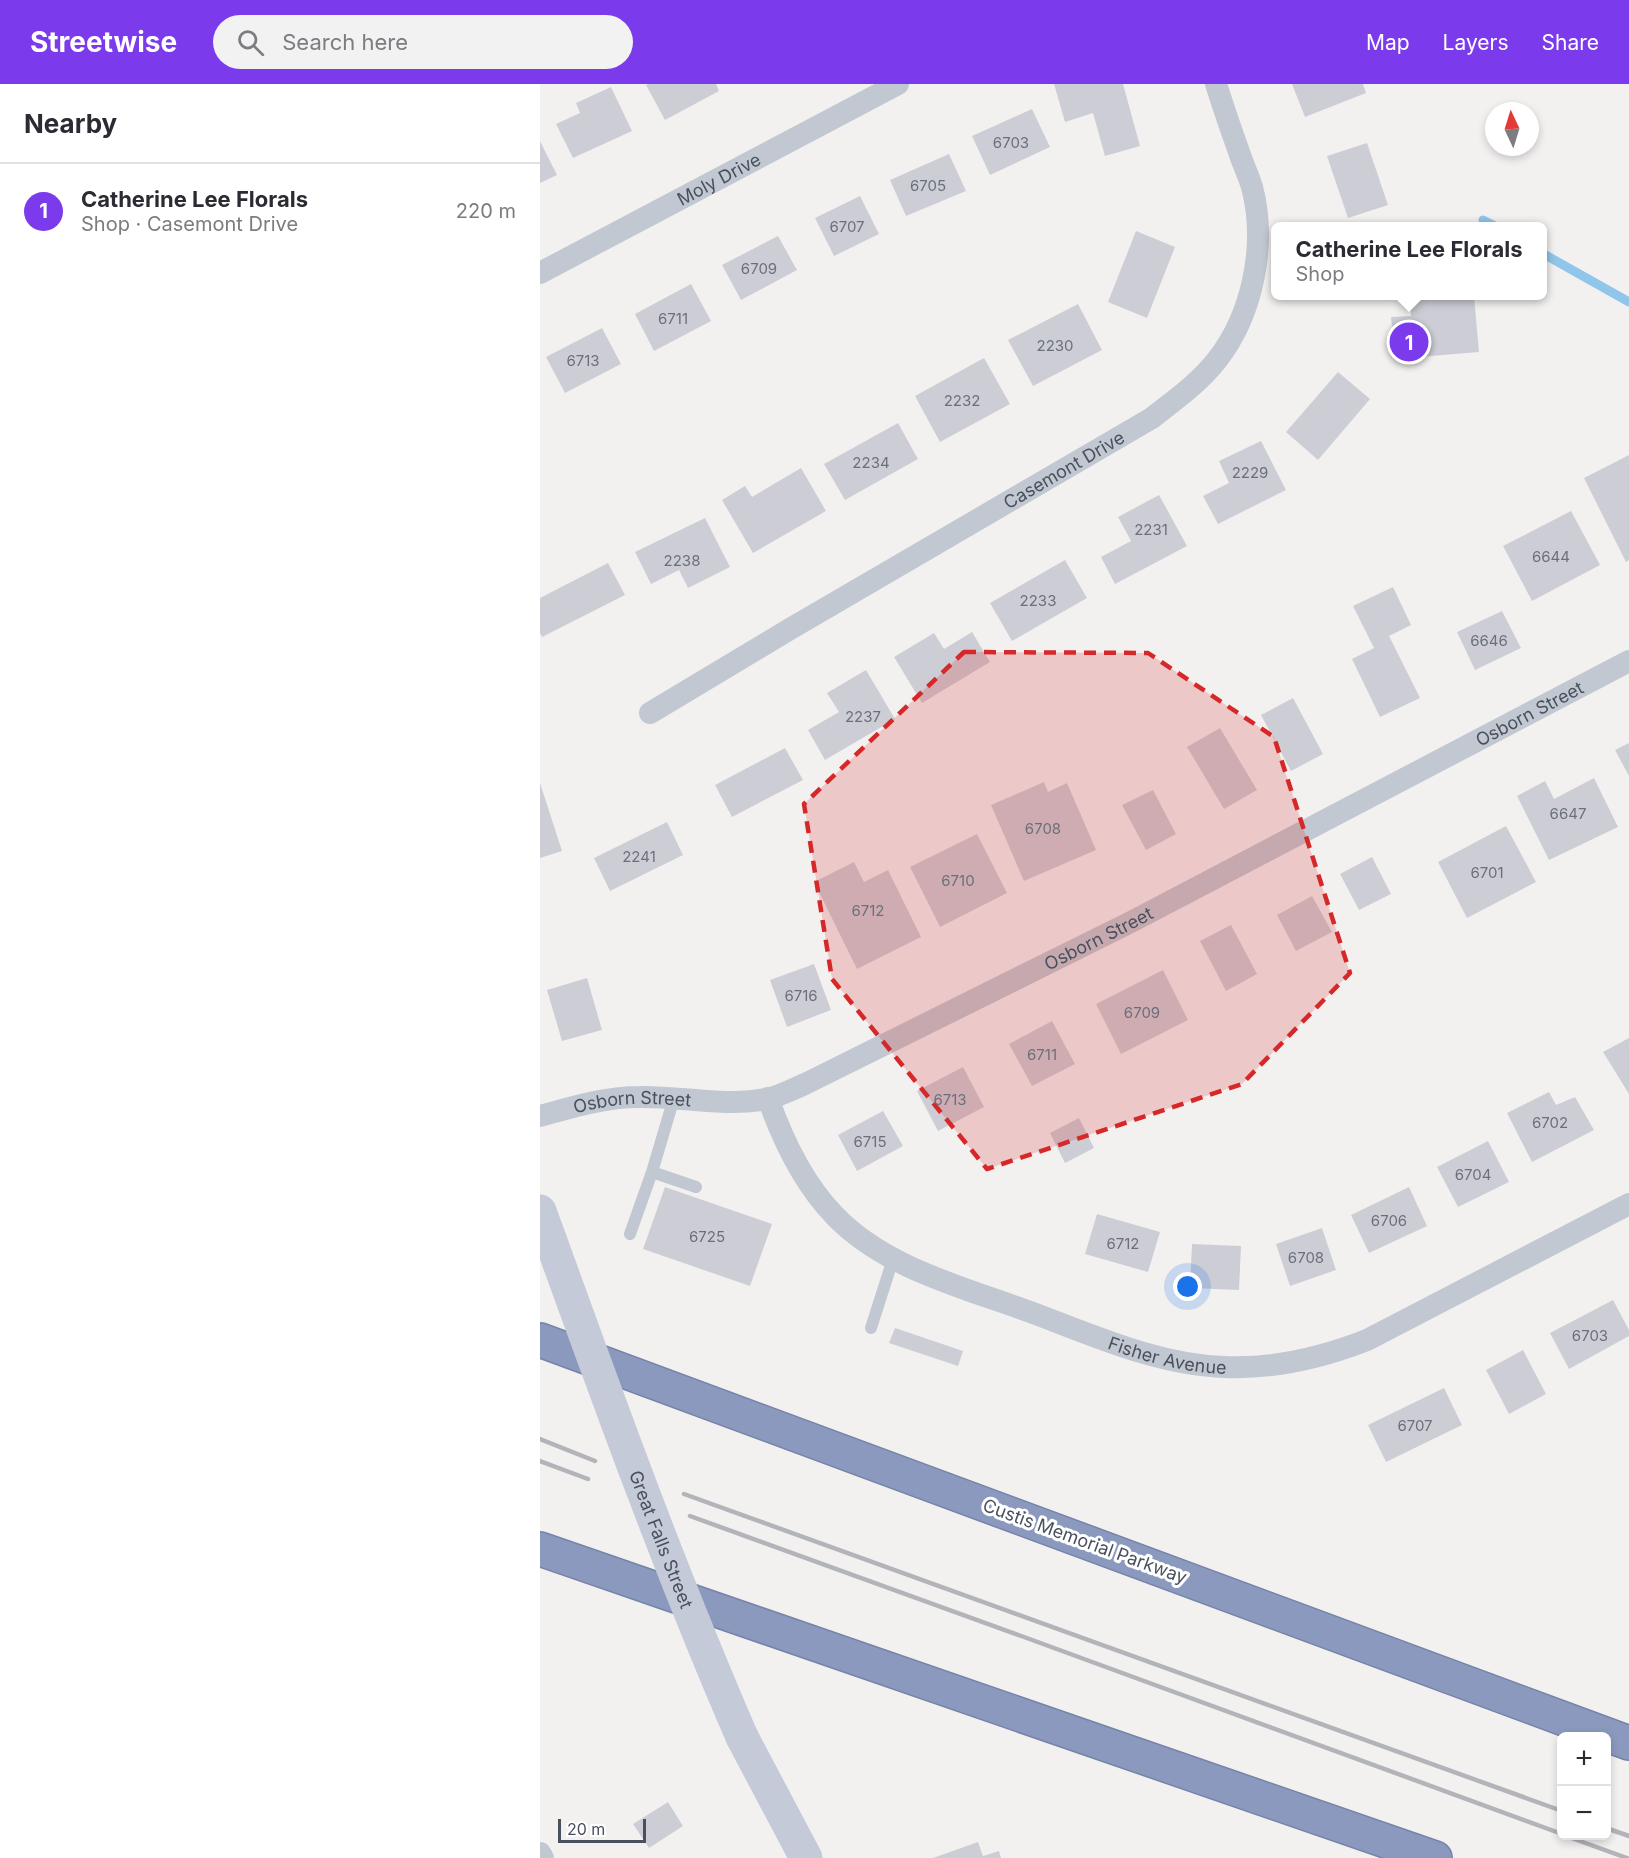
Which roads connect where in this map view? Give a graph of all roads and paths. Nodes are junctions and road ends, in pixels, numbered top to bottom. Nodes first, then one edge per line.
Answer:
1 (898, 84) edge
2 (1216, 84) edge
3 (540, 273) edge
4 (1629, 661) edge
5 (650, 713) dead end
6 (674, 1098) junction
7 (768, 1098) junction
8 (540, 1116) edge
9 (652, 1172) junction
10 (696, 1187) dead end
11 (1629, 1204) edge
12 (540, 1210) edge
13 (630, 1234) dead end
14 (893, 1259) junction
15 (871, 1328) dead end
16 (540, 1340) edge
17 (540, 1549) edge
18 (1629, 1743) edge
19 (540, 1853) edge
20 (543, 1858) edge
21 (806, 1858) edge
22 (1436, 1858) edge

1 - 3 street, Moly Drive
2 - 5 street, Casemont Drive
4 - 7 street, Osborn Street
6 - 7 street, Osborn Street
6 - 8 street, Osborn Street
6 - 9 lane
7 - 14 street, Fisher Avenue
9 - 10 lane
9 - 13 lane
11 - 14 street, Fisher Avenue
12 - 21 main road, Great Falls Street, bridge
14 - 15 lane
16 - 18 highway, Custis Memorial Parkway
17 - 22 highway
19 - 20 street

